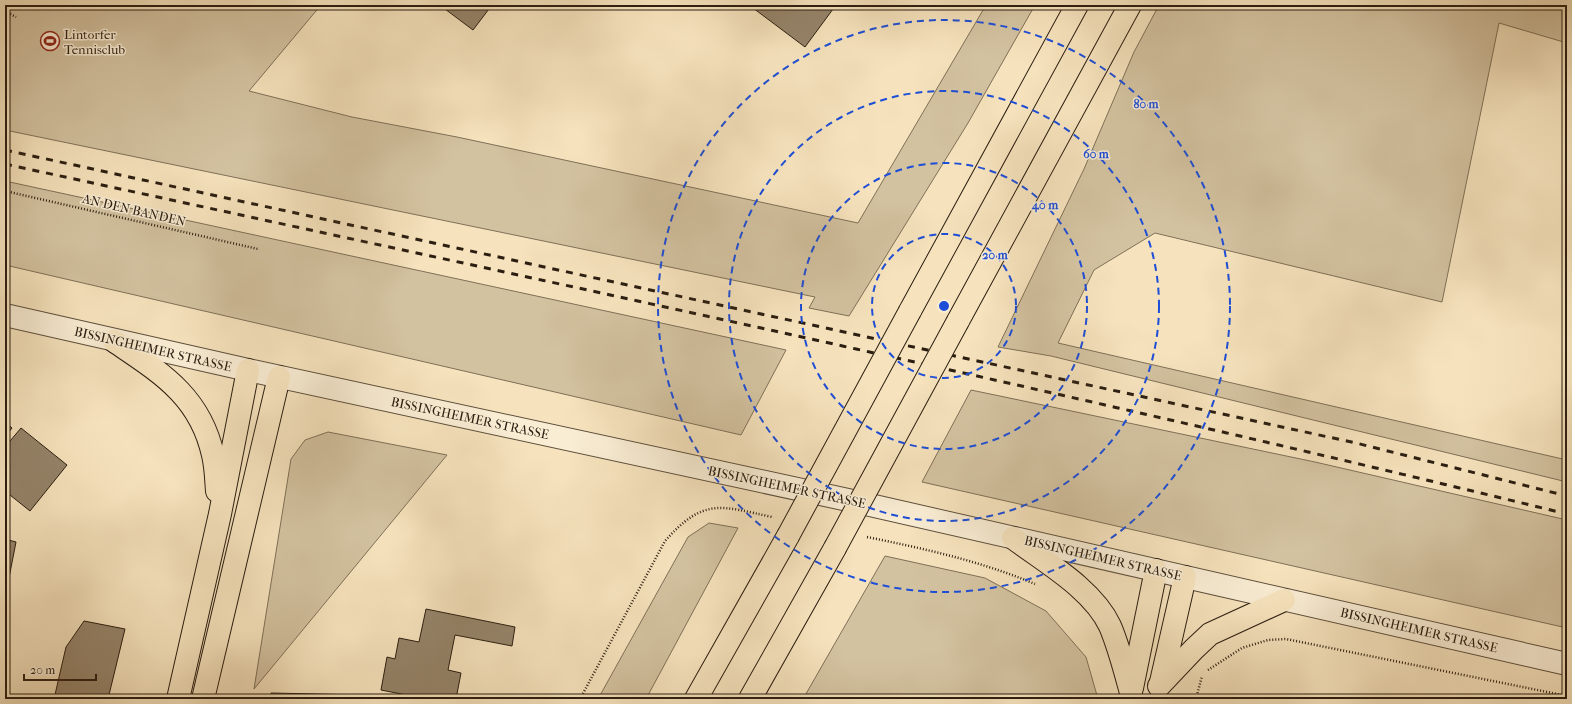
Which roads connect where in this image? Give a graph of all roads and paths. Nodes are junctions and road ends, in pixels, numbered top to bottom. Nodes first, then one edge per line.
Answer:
1 (1077, 5) edge
2 (1130, 5) edge
3 (5, 11) edge
4 (16, 17) dead end
5 (5, 191) edge
6 (258, 249) dead end
7 (5, 315) edge
8 (114, 341) junction
9 (248, 370) junction
10 (279, 377) junction
11 (220, 514) junction
12 (776, 518) dead end
13 (860, 535) dead end
14 (1013, 538) junction
15 (836, 548) junction
16 (1156, 570) junction
17 (1185, 577) junction
18 (1036, 584) dead end
19 (1284, 600) junction
20 (1567, 664) edge
21 (1158, 693) edge
22 (1131, 696) edge
23 (1567, 696) edge
24 (178, 699) edge
25 (204, 699) edge
26 (580, 699) edge
27 (696, 699) edge
28 (750, 699) edge
29 (766, 699) edge
30 (1196, 699) edge

1 - 27 highway, bridge
2 - 15 highway, bridge
3 - 4 path
5 - 6 path, AN DEN BANDEN
7 - 8 street, BISSINGHEIMER STRASSE
8 - 9 street, BISSINGHEIMER STRASSE
8 - 11 highway
9 - 10 street, BISSINGHEIMER STRASSE
9 - 11 highway
10 - 14 street, BISSINGHEIMER STRASSE
10 - 25 highway
11 - 24 highway
12 - 26 path
13 - 18 path
14 - 16 street, BISSINGHEIMER STRASSE
14 - 22 highway
15 - 28 highway
15 - 29 highway
16 - 17 street, BISSINGHEIMER STRASSE
16 - 22 highway
17 - 19 street, BISSINGHEIMER STRASSE
17 - 21 highway
19 - 20 street, BISSINGHEIMER STRASSE
19 - 21 highway
23 - 30 path

